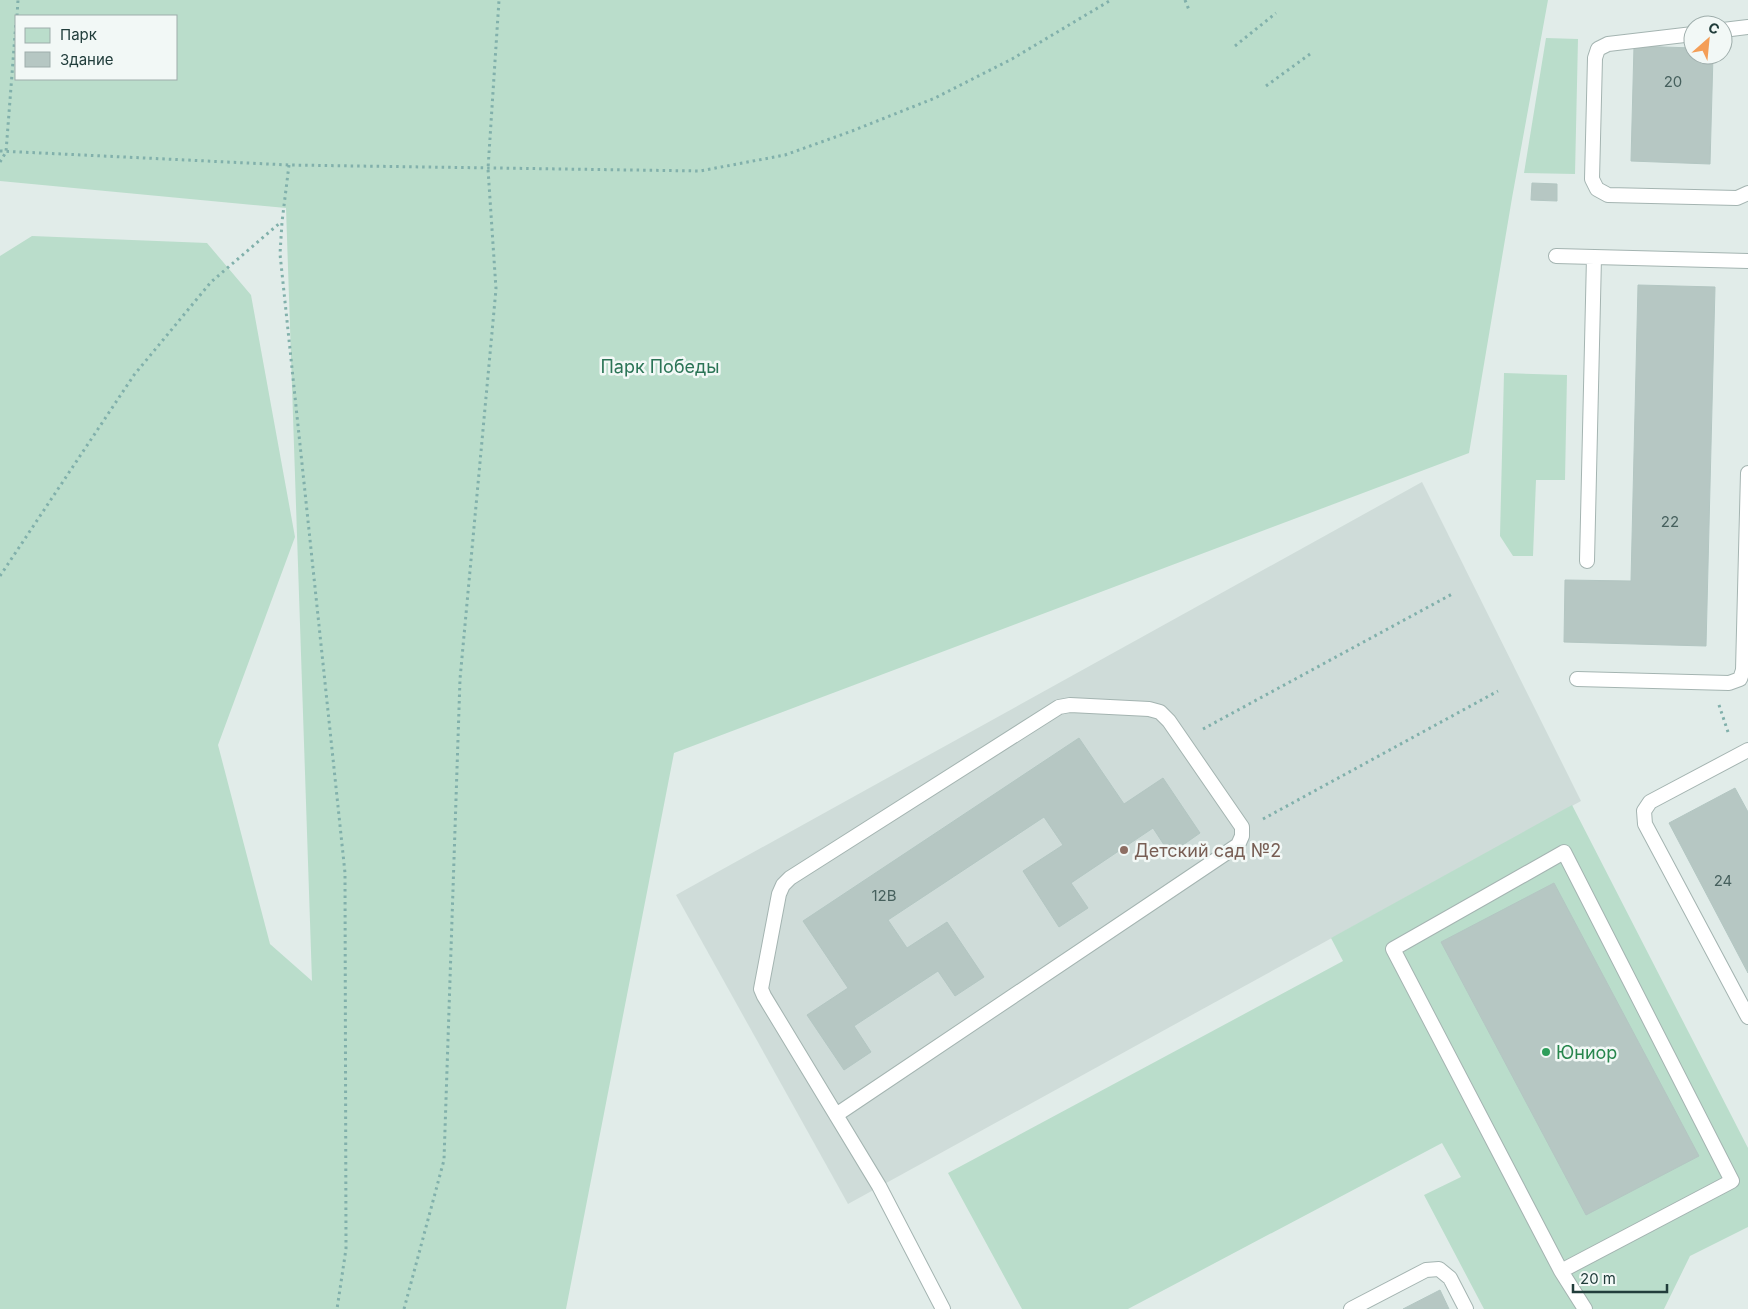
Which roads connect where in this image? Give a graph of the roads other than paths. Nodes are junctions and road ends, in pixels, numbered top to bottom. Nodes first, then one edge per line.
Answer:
1 (1748, 27) edge
2 (1733, 29) edge
3 (1683, 35) edge
4 (1748, 193) edge
5 (1556, 256) dead end
6 (1594, 257) junction
7 (1748, 261) edge
8 (1748, 473) edge
9 (1586, 561) dead end
10 (1577, 679) dead end
11 (1748, 750) edge
12 (1748, 1017) edge
13 (836, 1115) junction
14 (1562, 1271) junction
15 (943, 1309) edge
16 (1350, 1309) edge
17 (1466, 1309) edge
18 (1585, 1309) edge

1 - 2 lane
3 - 4 lane
5 - 6 lane
6 - 7 lane
6 - 9 lane
8 - 10 lane
11 - 12 lane
13 - 13 lane
13 - 15 lane
14 - 14 lane
14 - 18 lane
16 - 17 lane

